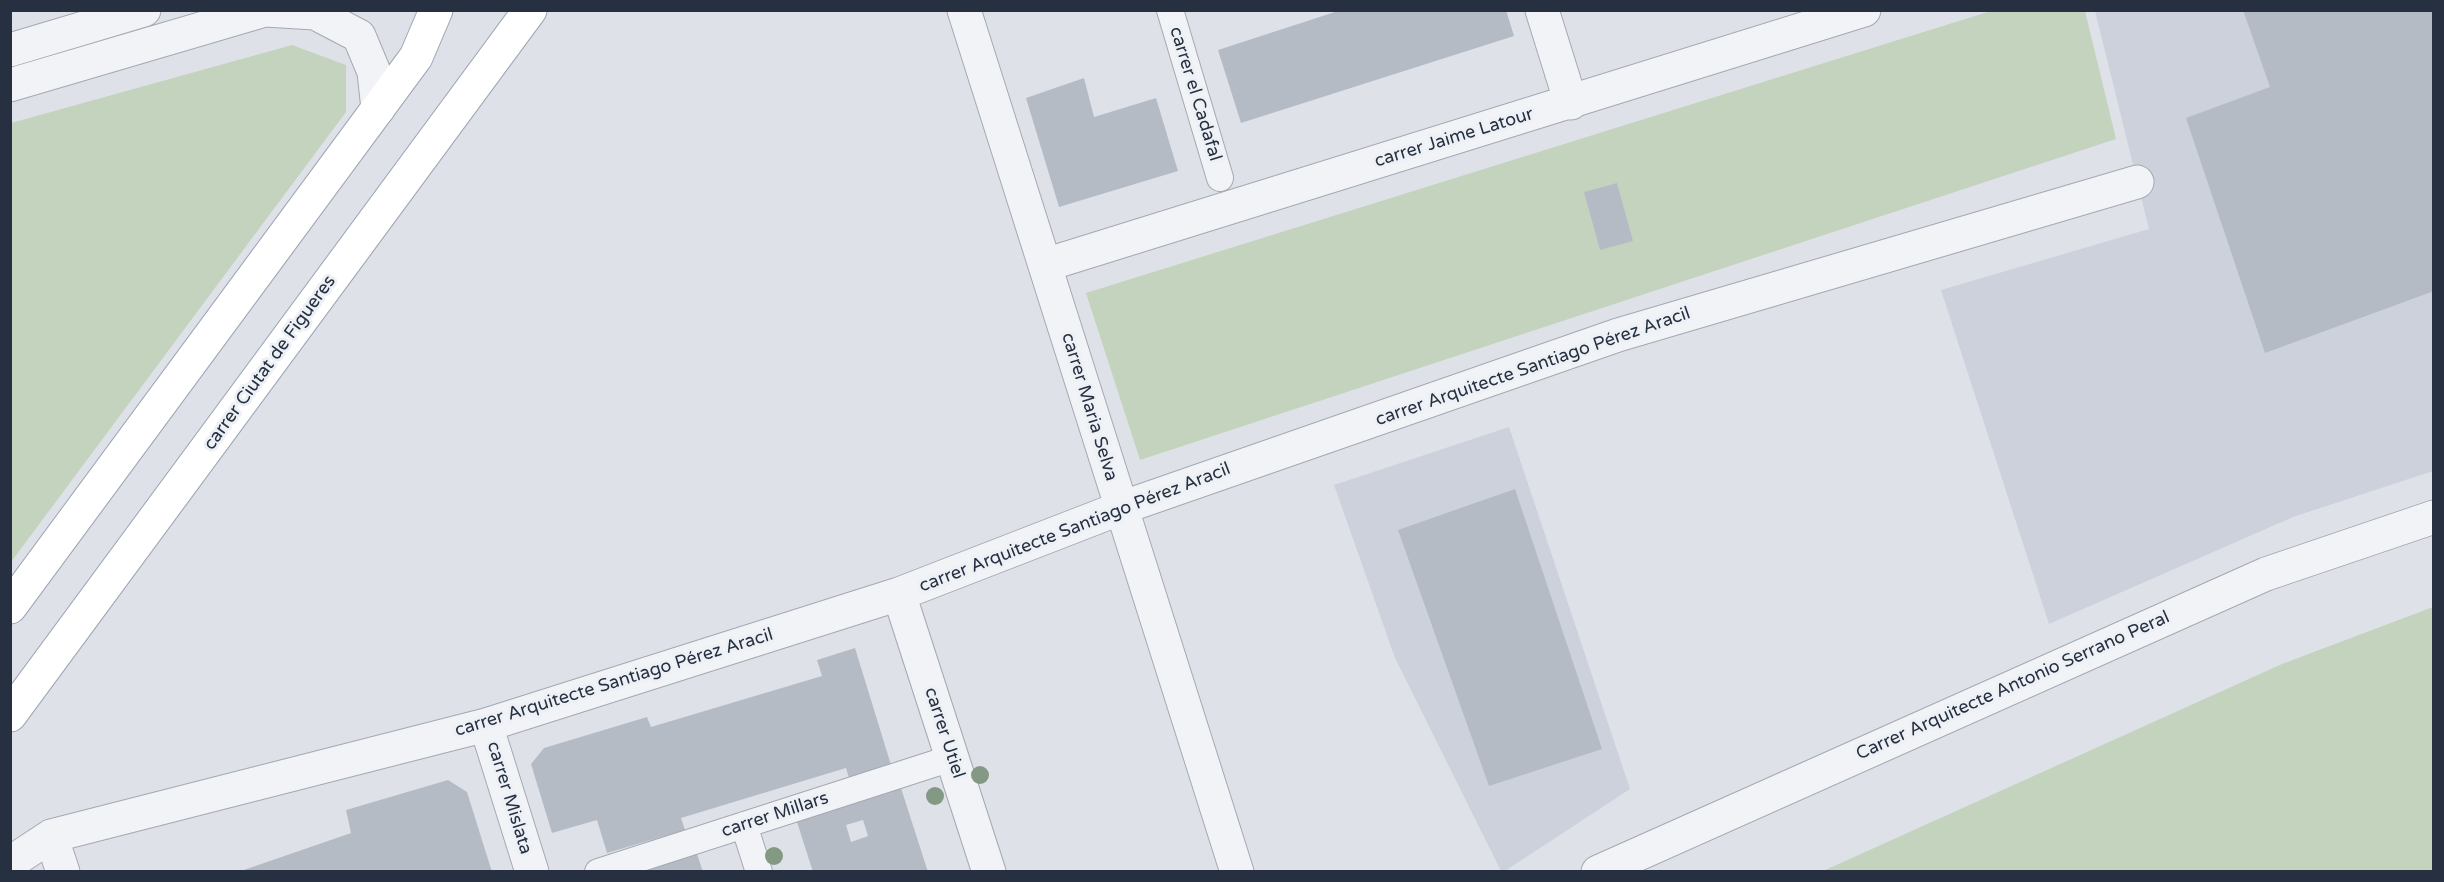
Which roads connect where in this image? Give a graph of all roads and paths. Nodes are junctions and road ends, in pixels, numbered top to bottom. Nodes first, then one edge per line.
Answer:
1 (144, 10) edge
2 (264, 10) edge
3 (436, 10) edge
4 (530, 10) edge
5 (964, 10) edge
6 (1170, 10) edge
7 (1542, 10) edge
8 (1864, 10) edge
9 (10, 50) edge
10 (10, 86) edge
11 (1571, 102) junction
12 (378, 109) junction
13 (1220, 177) dead end
14 (2138, 182) dead end
15 (1045, 265) junction
16 (1121, 508) junction
17 (2433, 517) edge
18 (899, 594) junction
19 (10, 607) edge
20 (10, 715) edge
21 (486, 725) junction
22 (952, 758) junction
23 (744, 825) junction
24 (51, 836) junction
25 (10, 863) edge
26 (63, 872) edge
27 (532, 872) edge
28 (598, 872) edge
29 (759, 872) edge
30 (989, 872) edge
31 (1237, 872) edge
32 (1598, 872) edge

1 - 9 street
2 - 10 street
2 - 12 street
3 - 12 main road
4 - 20 main road, carrer Ciutat de Figueres
5 - 15 street, carrer Maria Selva
6 - 13 street, carrer el Cadafal
7 - 11 street
8 - 11 street, carrer Jaime Latour
11 - 15 street, carrer Jaime Latour
12 - 19 main road
14 - 16 street, carrer Arquitecte Santiago Pérez Aracil
15 - 16 street, carrer Maria Selva
16 - 18 street, carrer Arquitecte Santiago Pérez Aracil
16 - 31 street, carrer Maria Selva
17 - 32 street, Carrer Arquitecte Antonio Serrano Peral
18 - 21 street, carrer Arquitecte Santiago Pérez Aracil
18 - 22 street, carrer Utiel
21 - 24 street, carrer Arquitecte Santiago Pérez Aracil
21 - 27 street, carrer Mislata
22 - 23 street, carrer Millars
22 - 30 street, carrer Utiel
23 - 28 street, carrer Millars
23 - 29 street
24 - 25 street, carrer Arquitecte Santiago Pérez Aracil
24 - 26 street

